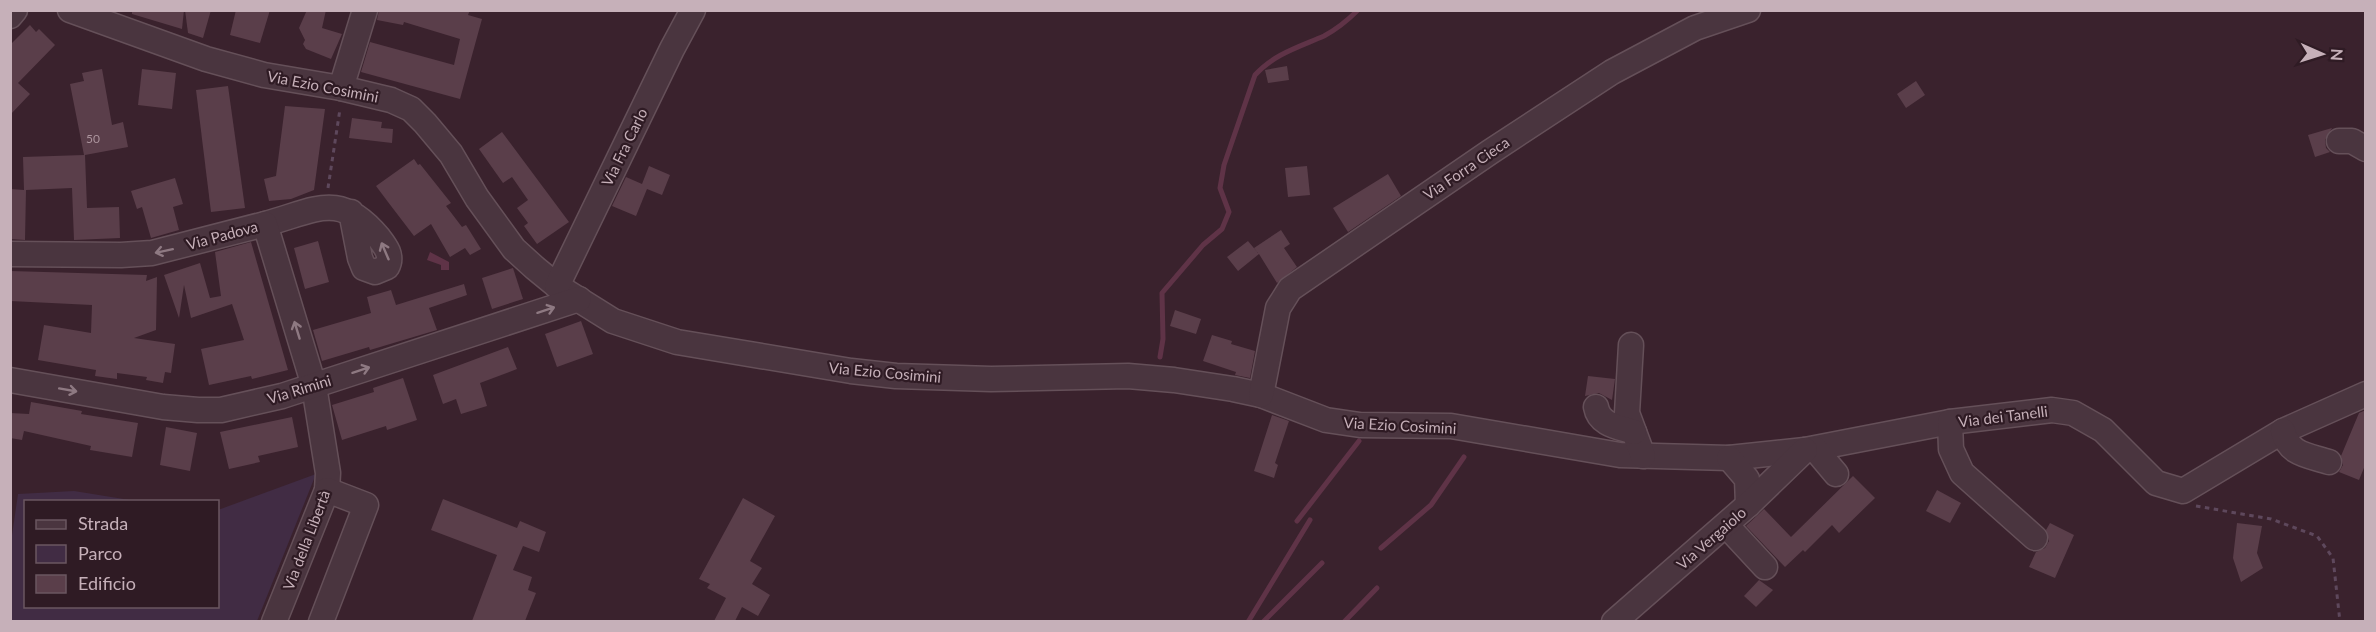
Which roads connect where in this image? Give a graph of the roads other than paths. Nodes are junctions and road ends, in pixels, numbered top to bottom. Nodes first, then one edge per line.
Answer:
1 (15, 10) edge
2 (70, 10) edge
3 (365, 10) edge
4 (693, 10) edge
5 (1748, 10) edge
6 (10, 16) edge
7 (342, 88) junction
8 (2339, 141) dead end
9 (2366, 149) edge
10 (351, 212) dead end
11 (265, 224) junction
12 (10, 254) edge
13 (557, 285) junction
14 (579, 299) junction
15 (1631, 345) dead end
16 (10, 380) edge
17 (314, 386) junction
18 (2366, 394) edge
19 (1261, 395) junction
20 (1596, 407) dead end
21 (1950, 422) junction
22 (2283, 431) junction
23 (1634, 432) junction
24 (1810, 449) junction
25 (1643, 456) junction
26 (1729, 458) junction
27 (2329, 462) dead end
28 (1836, 474) dead end
29 (327, 490) junction
30 (1749, 506) junction
31 (1726, 525) junction
32 (2035, 538) dead end
33 (1765, 567) dead end
34 (274, 621) edge
35 (321, 621) edge
36 (1614, 621) edge

1 - 6 street
2 - 7 street, Via Ezio Cosimini
3 - 7 street
4 - 13 street, Via Fra Carlo
5 - 19 street, Via Forra Cieca
7 - 13 street, Via Ezio Cosimini
8 - 9 street
10 - 11 street
11 -> 12 street, Via Padova
17 -> 11 street, Via Padova
13 - 14 street, Via Ezio Cosimini
17 -> 14 street, Via Rimini
14 - 19 street, Via Ezio Cosimini
15 - 23 street
16 -> 17 street, Via Rimini
17 - 29 street, Via della Libertà
18 - 22 street
19 - 25 street, Via Ezio Cosimini
20 - 23 street
21 - 22 street, Via dei Tanelli
21 - 24 street, Via dei Tanelli
21 - 32 street
22 - 27 street
23 - 25 street
24 - 26 street, Via Ezio Cosimini
24 - 28 street
24 - 30 street, Via Vergaiolo
25 - 26 street, Via Ezio Cosimini
26 - 30 street
29 - 34 street, Via della Libertà
29 - 35 street
30 - 31 street, Via Vergaiolo
31 - 33 street
31 - 36 street, Via Vergaiolo

